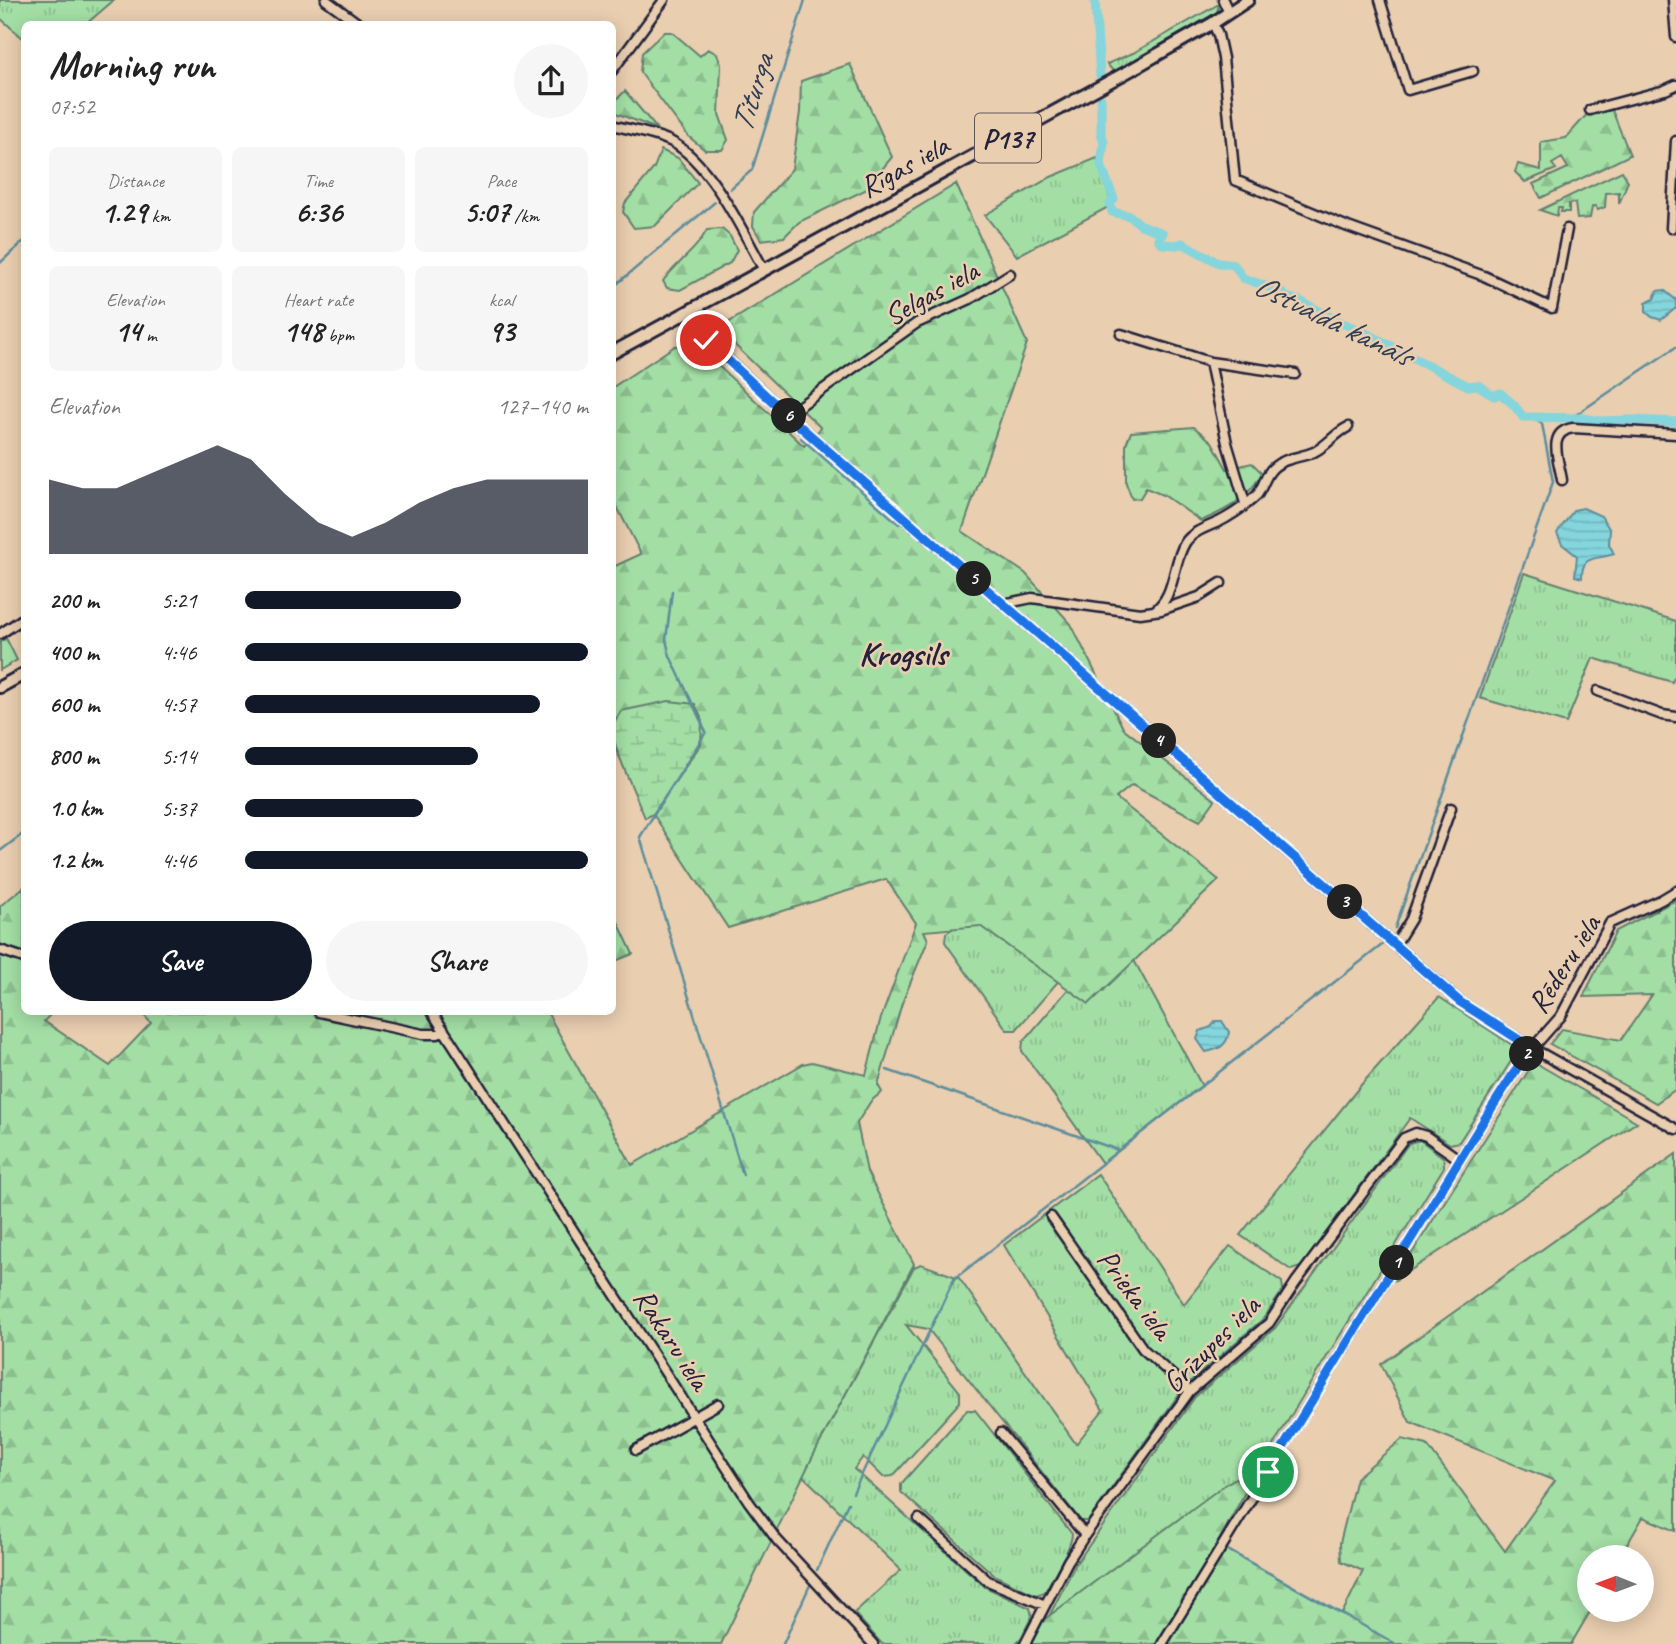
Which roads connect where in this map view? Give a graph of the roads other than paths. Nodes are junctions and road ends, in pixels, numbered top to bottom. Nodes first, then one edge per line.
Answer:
1 (326, 0) edge
2 (664, 0) edge
3 (1223, 0) edge
4 (1248, 0) edge
5 (1380, 0) edge
6 (1674, 0) edge
7 (1230, 13) junction
8 (355, 21) edge
9 (1213, 23) junction
10 (1676, 37) edge
11 (616, 66) edge
12 (1473, 71) dead end
13 (1676, 85) edge
14 (1590, 110) dead end
15 (616, 126) edge
16 (1676, 141) edge
17 (1671, 228) dead end
18 (1567, 229) dead end
19 (764, 270) junction
20 (1010, 274) dead end
21 (688, 312) junction
22 (1121, 334) dead end
23 (616, 351) edge
24 (1210, 362) junction
25 (1295, 374) dead end
26 (787, 415) junction
27 (1348, 427) dead end
28 (1676, 434) edge
29 (1562, 480) dead end
30 (1245, 503) junction
31 (1221, 583) dead end
32 (1003, 604) junction
33 (1154, 611) junction
34 (21, 620) edge
35 (0, 634) edge
36 (21, 676) edge
37 (0, 687) edge
38 (1598, 691) dead end
39 (1676, 717) edge
40 (1451, 808) dead end
41 (1676, 891) edge
42 (1395, 946) junction
43 (0, 950) edge
44 (21, 957) edge
45 (333, 1015) edge
46 (434, 1015) edge
47 (444, 1030) junction
48 (1532, 1048) junction
49 (1676, 1129) edge
50 (1460, 1160) junction
51 (1051, 1217) dead end
52 (1191, 1391) junction
53 (718, 1404) dead end
54 (695, 1416) junction
55 (1001, 1433) dead end
56 (636, 1450) dead end
57 (919, 1519) dead end
58 (1085, 1535) junction
59 (1045, 1605) junction
60 (873, 1644) edge
61 (1025, 1644) edge
62 (1163, 1644) edge

1 - 8 street
2 - 11 street
3 - 7 street
4 - 7 main road, Rīgas iela / P137
5 - 12 street
6 - 10 street
7 - 9 main road, Rīgas iela / P137
9 - 18 street
9 - 19 main road, Rīgas iela / P137
13 - 14 street
15 - 19 street
16 - 17 street
19 - 21 main road, P137
20 - 26 street, Selgas iela
21 - 23 main road, P137
21 - 26 street
22 - 24 street
24 - 25 street
24 - 30 street
26 - 32 street
27 - 30 street
28 - 29 street
30 - 33 street
31 - 33 street
32 - 33 street
32 - 42 street
34 - 35 street
36 - 37 main road
38 - 39 street
40 - 42 street
41 - 48 street, Rēderu iela
42 - 48 street
43 - 44 street
45 - 47 street
46 - 47 street, Rakaru iela
47 - 54 street, Rakaru iela
48 - 49 street
48 - 50 street, Rēderu iela
50 - 52 street, Grīzupes iela
50 - 62 street, Rēderu iela
51 - 52 street, Prieka iela
52 - 58 street, Grīzupes iela
53 - 54 street
54 - 56 street
54 - 60 street, Rakaru iela
55 - 58 street
57 - 59 street
58 - 59 street, Grīzupes iela
59 - 61 street, Grīzupes iela

